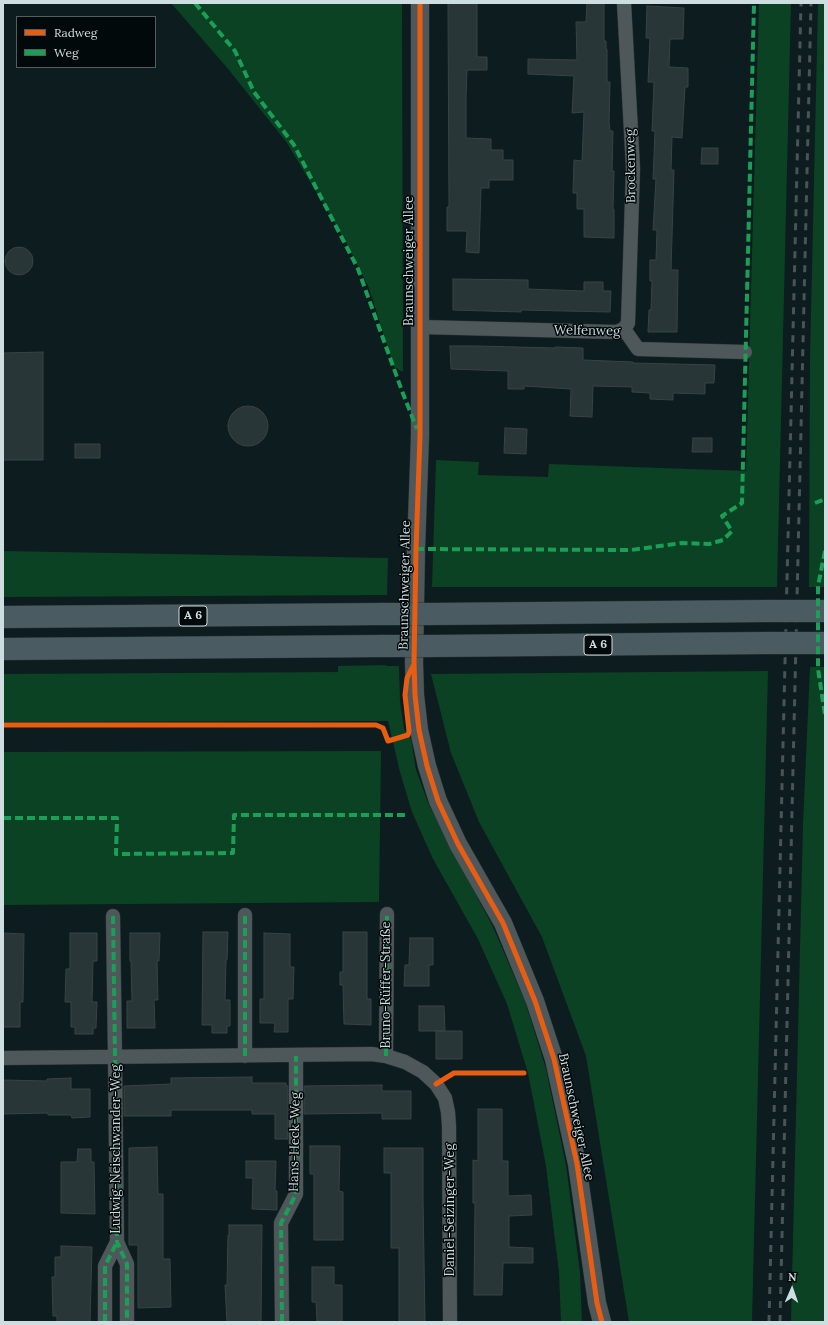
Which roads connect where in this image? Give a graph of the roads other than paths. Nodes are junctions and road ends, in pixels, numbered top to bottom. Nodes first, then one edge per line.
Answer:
1 (420, 3) edge
2 (624, 3) edge
3 (421, 327) junction
4 (624, 329) junction
5 (745, 352) dead end
6 (825, 611) edge
7 (3, 617) edge
8 (825, 643) edge
9 (3, 649) edge
10 (387, 914) dead end
11 (246, 915) dead end
12 (112, 916) dead end
13 (245, 1056) junction
14 (296, 1056) junction
15 (386, 1056) junction
16 (116, 1057) junction
17 (3, 1058) edge
18 (445, 1098) joint
19 (117, 1242) junction
20 (597, 1303) junction
21 (105, 1322) edge
22 (127, 1322) edge
23 (282, 1322) edge
24 (450, 1322) edge
25 (597, 1322) edge
26 (602, 1322) edge

1 - 3 street, Braunschweiger Allee
2 - 4 street, Brockenweg
3 - 4 street, Welfenweg
3 - 20 street, Braunschweiger Allee
4 - 5 street, Welfenweg
6 - 7 highway, A 6, bridge
8 - 9 highway, A 6, bridge
10 - 15 street, Bruno-Rüffer-Straße
11 - 13 street
12 - 16 street
13 - 14 street, Bruno-Rüffer-Straße
13 - 16 street, Bruno-Rüffer-Straße
14 - 15 street, Bruno-Rüffer-Straße
14 - 23 street, Hans-Heck-Weg
15 - 18 street, Bruno-Rüffer-Straße
16 - 17 street, Bruno-Rüffer-Straße
16 - 19 street, Ludwig-Neischwander-Weg
18 - 24 street, Daniel-Seizinger-Weg
19 - 21 street, Ludwig-Neischwander-Weg
19 - 22 street, Ludwig-Neischwander-Weg
20 - 25 street, Braunschweiger Allee
20 - 26 street, Braunschweiger Allee

